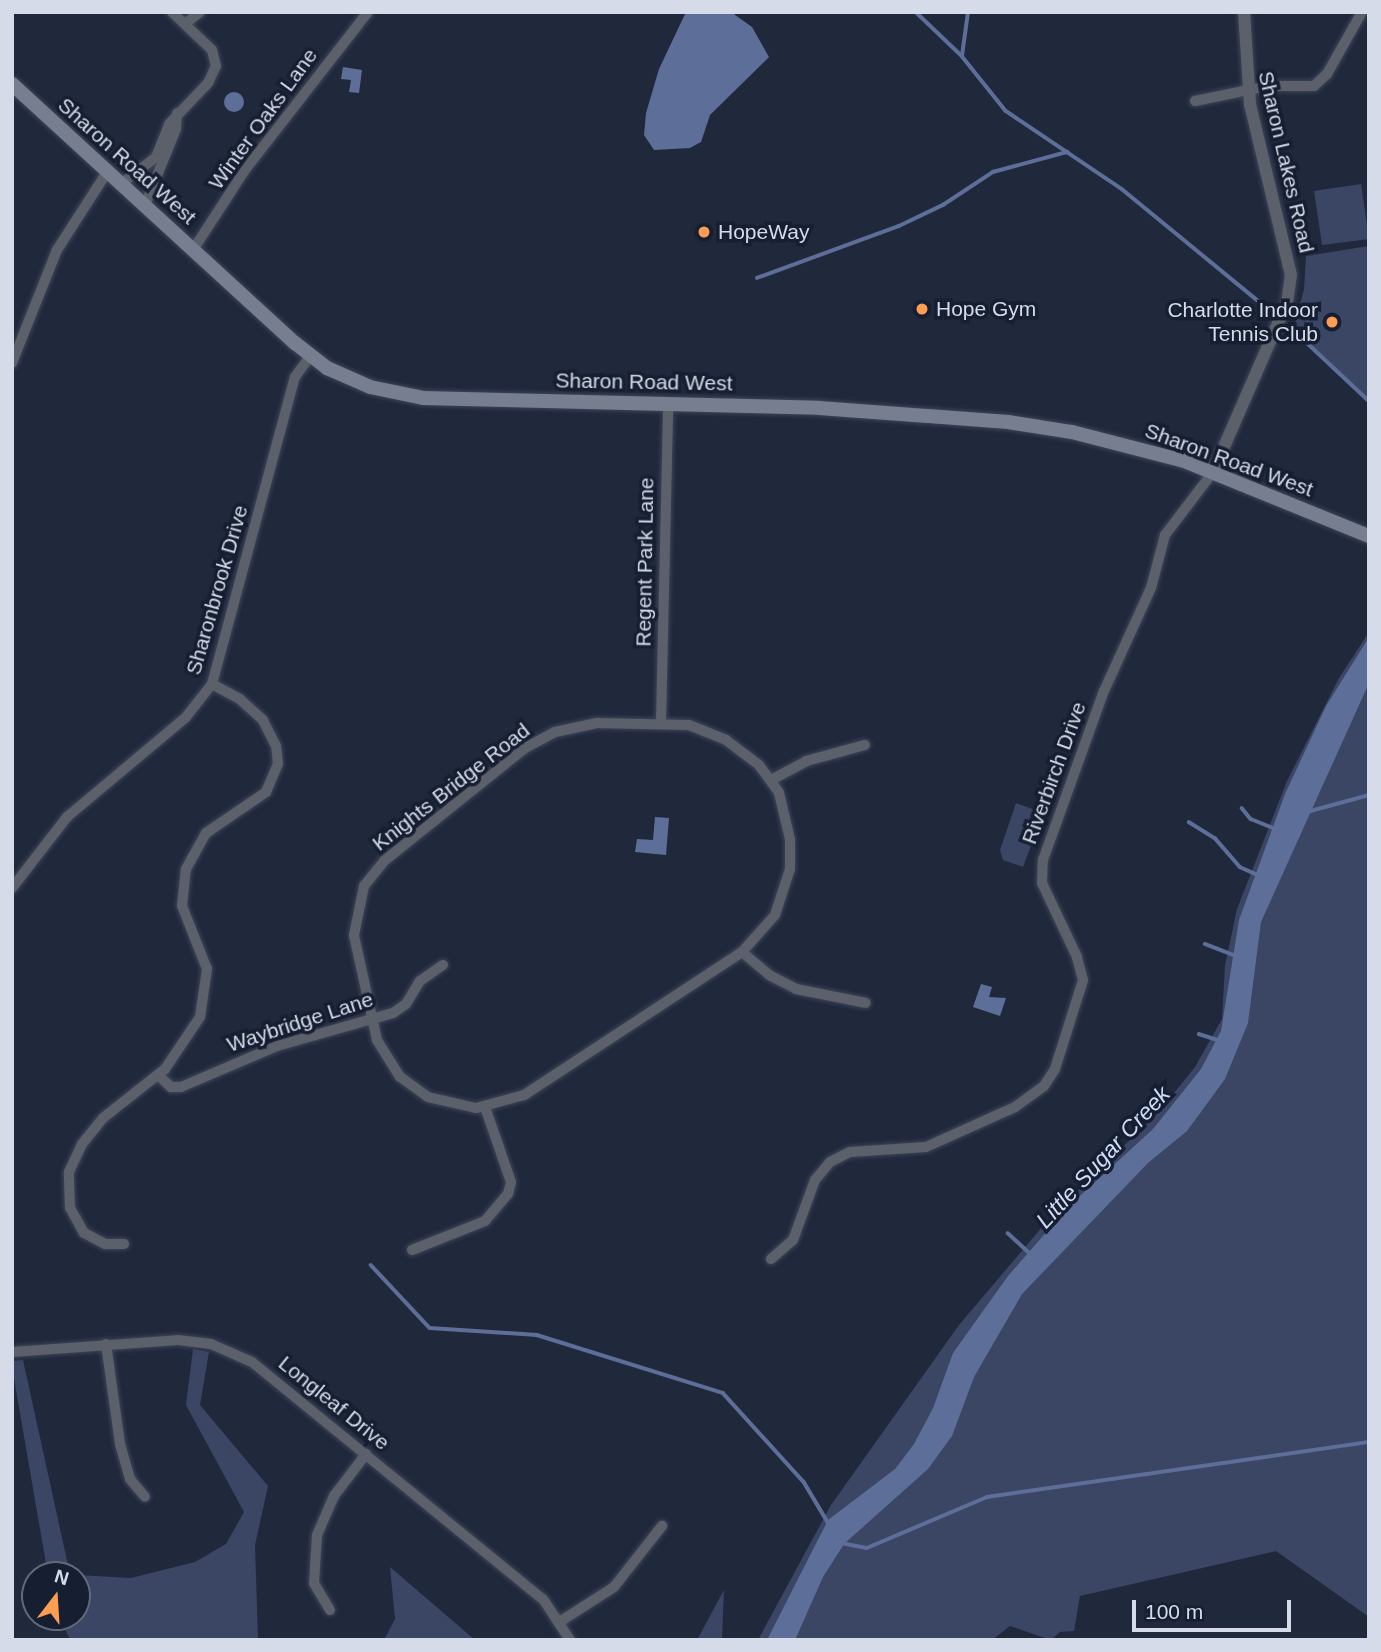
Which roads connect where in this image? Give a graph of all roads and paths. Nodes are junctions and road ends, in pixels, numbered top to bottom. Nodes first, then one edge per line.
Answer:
1 (172, 12) edge
2 (200, 12) edge
3 (368, 12) edge
4 (1244, 12) edge
5 (1362, 12) edge
6 (185, 24) junction
7 (12, 85) edge
8 (1248, 90) junction
9 (1195, 101) dead end
10 (158, 161) junction
11 (107, 172) junction
12 (121, 184) junction
13 (145, 205) junction
14 (193, 250) junction
15 (311, 355) junction
16 (12, 363) edge
17 (668, 404) junction
18 (1213, 472) junction
19 (1369, 536) edge
20 (212, 684) junction
21 (661, 722) junction
22 (865, 745) dead end
23 (771, 780) junction
24 (12, 888) edge
25 (742, 952) junction
26 (443, 965) dead end
27 (866, 1003) dead end
28 (372, 1018) junction
29 (158, 1075) junction
30 (485, 1107) junction
31 (124, 1244) dead end
32 (412, 1251) dead end
33 (771, 1259) dead end
34 (106, 1344) junction
35 (12, 1352) edge
36 (366, 1454) junction
37 (145, 1497) dead end
38 (662, 1526) dead end
39 (330, 1610) dead end
40 (561, 1621) junction
41 (569, 1640) edge

1 - 6 street
2 - 6 street
3 - 14 street, Winter Oaks Lane
4 - 8 street, Sharon Lakes Road
5 - 8 street
6 - 10 street
7 - 11 main road, Sharon Road West
8 - 9 street
8 - 18 street, Sharon Lakes Road
10 - 12 street
10 - 13 street
11 - 12 main road, Sharon Road West
11 - 16 street
12 - 13 main road, Sharon Road West
13 - 14 main road, Sharon Road West
14 - 15 main road, Sharon Road West
15 - 17 main road, Sharon Road West
15 - 20 street, Sharonbrook Drive
17 - 18 main road, Sharon Road West
17 - 21 street, Regent Park Lane
18 - 19 main road, Sharon Road West
18 - 33 street, Riverbirch Drive
20 - 24 street, Sharonbrook Drive
20 - 29 street
21 - 23 street, Knights Bridge Road
21 - 28 street, Knights Bridge Road
22 - 23 street
23 - 25 street, Knights Bridge Road
25 - 27 street
25 - 30 street, Knights Bridge Road
26 - 28 street, Waybridge Lane
28 - 29 street, Waybridge Lane
28 - 30 street, Knights Bridge Road
29 - 31 street
30 - 32 street
34 - 35 street, Longleaf Drive
34 - 36 street, Longleaf Drive
34 - 37 street
36 - 39 street
36 - 40 street, Longleaf Drive
38 - 40 street
40 - 41 street, Longleaf Drive

